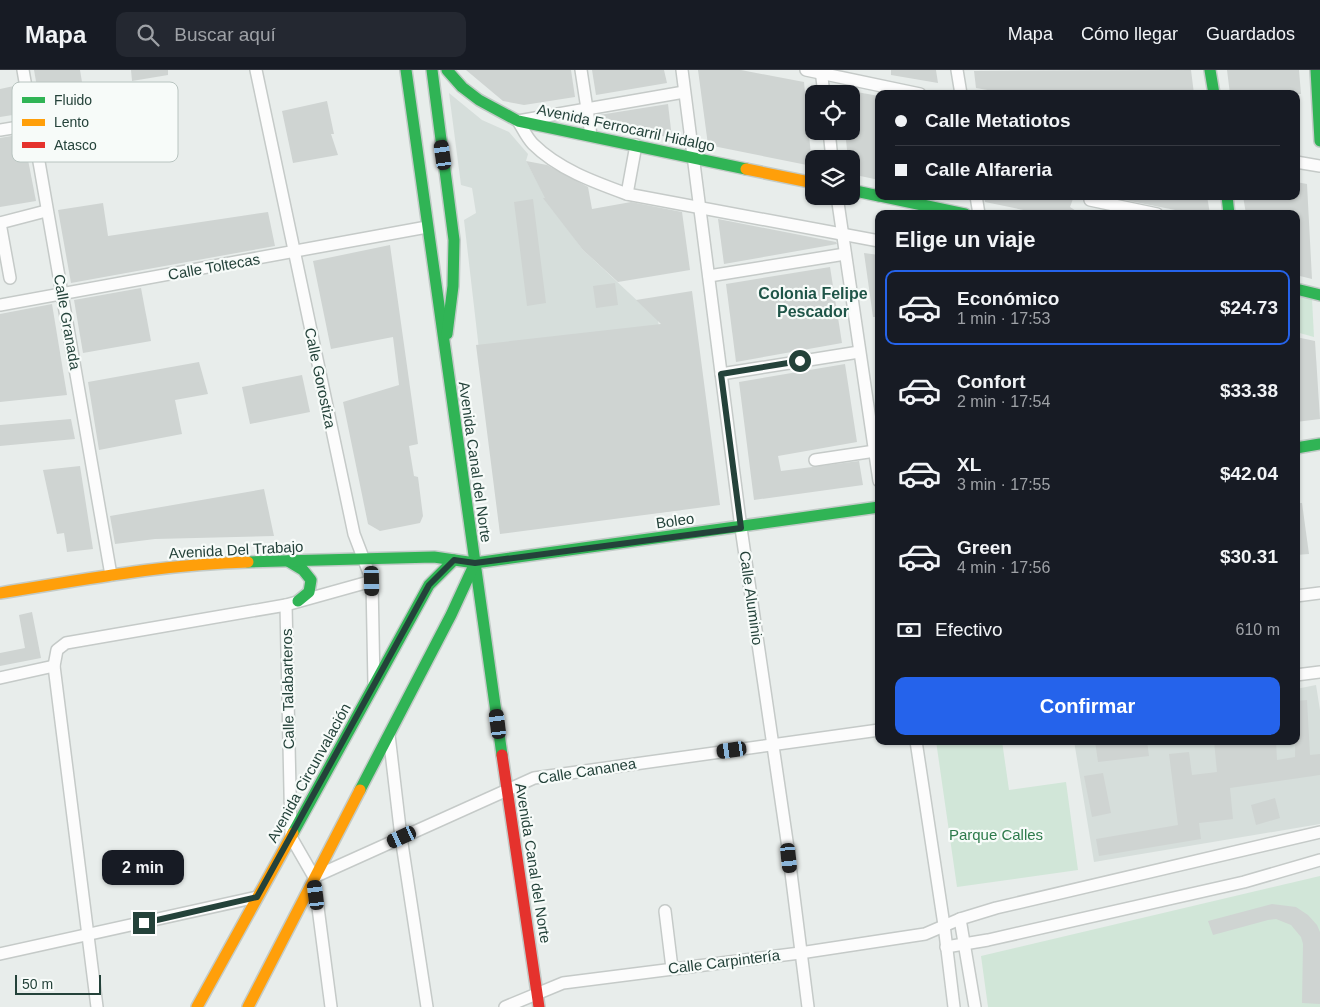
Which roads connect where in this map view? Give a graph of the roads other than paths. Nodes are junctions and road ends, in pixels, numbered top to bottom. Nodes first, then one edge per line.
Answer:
1 (256, 70) edge
2 (406, 70) edge
3 (432, 70) edge
4 (447, 70) edge
5 (581, 70) edge
6 (682, 70) edge
7 (806, 70) edge
8 (847, 70) edge
9 (957, 70) edge
10 (1210, 70) edge
11 (1316, 70) edge
12 (821, 71) edge
13 (823, 85) edge
14 (903, 90) edge
15 (960, 90) edge
16 (1213, 90) edge
17 (684, 92) junction
18 (587, 108) junction
19 (518, 121) junction
20 (591, 135) junction
21 (1320, 141) edge
22 (636, 145) junction
23 (694, 158) junction
24 (37, 162) edge
25 (1300, 163) edge
26 (1320, 166) edge
27 (805, 181) edge
28 (860, 192) edge
29 (627, 194) junction
30 (875, 195) edge
31 (898, 200) edge
32 (1090, 200) dead end
33 (838, 205) edge
34 (700, 208) junction
35 (946, 210) edge
36 (1137, 210) edge
37 (46, 211) junction
38 (0, 223) edge
39 (427, 227) junction
40 (843, 234) junction
41 (875, 240) edge
42 (294, 252) junction
43 (845, 254) junction
44 (709, 276) junction
45 (10, 278) dead end
46 (1300, 290) edge
47 (62, 295) junction
48 (1320, 295) edge
49 (0, 305) edge
50 (859, 352) junction
51 (445, 355) junction
52 (721, 374) junction
53 (1320, 444) edge
54 (1300, 447) edge
55 (875, 451) joint
56 (815, 460) dead end
57 (875, 508) edge
58 (741, 528) junction
59 (363, 558) junction
60 (454, 560) junction
61 (288, 561) junction
62 (475, 563) junction
63 (112, 575) junction
64 (372, 581) junction
65 (0, 593) edge
66 (1320, 593) edge
67 (1300, 596) edge
68 (292, 603) junction
69 (54, 666) junction
70 (1320, 672) edge
71 (1300, 674) edge
72 (0, 678) edge
73 (374, 686) junction
74 (875, 731) edge
75 (389, 735) junction
76 (771, 744) junction
77 (917, 745) edge
78 (506, 790) junction
79 (1320, 832) edge
80 (291, 837) junction
81 (402, 837) junction
82 (1320, 860) edge
83 (314, 877) junction
84 (257, 897) junction
85 (665, 911) dead end
86 (960, 919) junction
87 (944, 925) junction
88 (87, 936) junction
89 (966, 945) junction
90 (946, 947) junction
91 (800, 953) junction
92 (0, 954) edge
93 (672, 968) junction
94 (537, 992) junction
95 (97, 1007) edge
96 (197, 1007) edge
97 (248, 1007) edge
98 (331, 1007) edge
99 (427, 1007) edge
100 (505, 1007) edge
101 (539, 1007) edge
102 (808, 1007) edge
103 (954, 1007) edge
104 (974, 1007) edge

1 - 42 street, Calle Gorostiza
2 - 39 main road, Avenida Canal del Norte
3 - 51 main road
4 - 19 main road, Avenida Ferrocarril Hidalgo
5 - 18 street
6 - 17 street, Calle Aluminio
7 - 12 street
8 - 12 street
9 - 15 street
10 - 16 main road
11 - 21 main road
12 - 13 street
12 - 14 street
17 - 18 street
17 - 23 street, Calle Aluminio
18 - 19 street
18 - 20 street
19 - 20 main road, Avenida Ferrocarril Hidalgo
19 - 29 street
20 - 22 main road, Avenida Ferrocarril Hidalgo
22 - 23 main road, Avenida Ferrocarril Hidalgo
22 - 29 street
23 - 27 main road, Avenida Ferrocarril Hidalgo
23 - 34 street, Calle Aluminio
24 - 37 street, Calle Granada
25 - 26 street
28 - 30 main road
29 - 34 street
31 - 35 main road
32 - 36 street
33 - 40 street
34 - 40 street
34 - 44 street, Calle Aluminio
37 - 38 street
37 - 47 street, Calle Granada
38 - 45 street
39 - 42 street, Calle Toltecas
39 - 51 main road, Avenida Canal del Norte
40 - 41 street
40 - 43 street
42 - 47 street, Calle Toltecas
42 - 59 street, Calle Gorostiza
43 - 44 street
43 - 50 street
44 - 52 street, Calle Aluminio
46 - 48 main road
47 - 49 street, Calle Toltecas
47 - 63 street, Calle Granada
50 - 52 street
50 - 55 street
51 - 62 main road, Avenida Canal del Norte
52 - 58 street, Calle Aluminio
53 - 54 main road
55 - 56 street
57 - 58 main road, Boleo
58 - 62 main road, Boleo
58 - 76 street, Calle Aluminio
59 - 60 main road, Avenida Del Trabajo
59 - 61 main road, Avenida Del Trabajo
59 - 64 street, Calle Gorostiza
60 - 62 main road, Avenida Del Trabajo
60 - 73 main road, Avenida Circunvalación
61 - 63 main road, Avenida Del Trabajo
61 - 68 main road
62 - 75 main road
62 - 78 main road, Avenida Canal del Norte
63 - 65 main road, Avenida Del Trabajo
64 - 68 street
64 - 73 street, Calle Gorostiza
66 - 67 street
68 - 69 street
68 - 80 street, Calle Talabarteros
69 - 72 street
69 - 88 street
70 - 71 street
73 - 80 main road, Avenida Circunvalación
74 - 76 street, Calle Cananea
75 - 81 street
75 - 83 main road
76 - 78 street, Calle Cananea
76 - 91 street, Calle Aluminio
77 - 87 street
78 - 81 street, Calle Cananea
78 - 94 main road, Avenida Canal del Norte
79 - 86 street, Calle Carpintería
80 - 83 street, Calle Talabarteros
80 - 84 main road, Avenida Circunvalación
81 - 83 street, Calle Cananea
81 - 99 street
82 - 89 street
83 - 97 main road
83 - 98 street, Calle Talabarteros
84 - 88 street
84 - 96 main road, Avenida Circunvalación
85 - 93 street
86 - 87 street, Calle Carpintería
86 - 89 street
87 - 90 street
87 - 91 street, Calle Carpintería
88 - 92 street
88 - 95 street
89 - 90 street
89 - 104 street
90 - 103 street
91 - 93 street, Calle Carpintería
91 - 102 street, Calle Aluminio
93 - 94 street, Calle Carpintería
94 - 100 street, Calle Carpintería
94 - 101 main road, Avenida Canal del Norte

